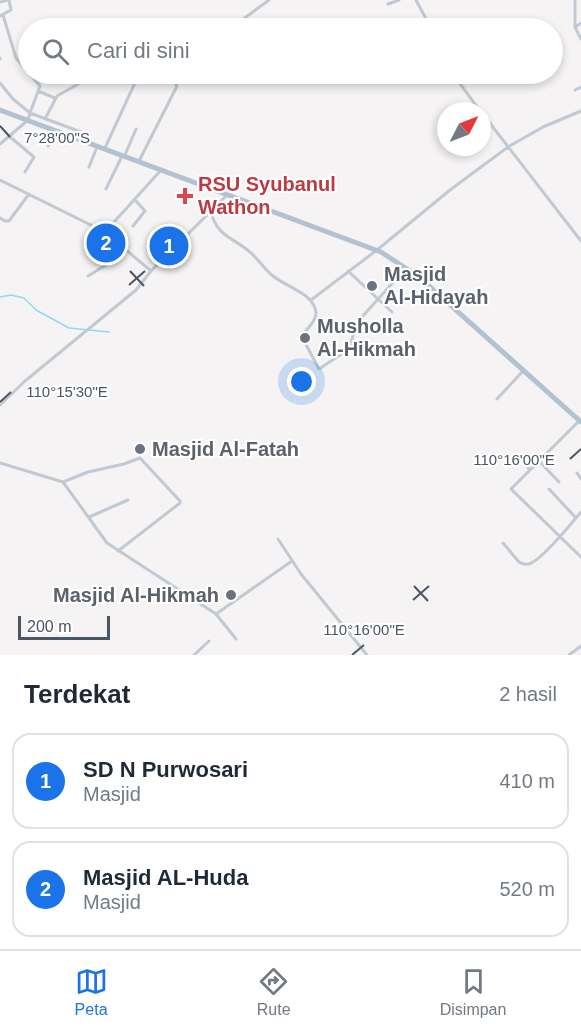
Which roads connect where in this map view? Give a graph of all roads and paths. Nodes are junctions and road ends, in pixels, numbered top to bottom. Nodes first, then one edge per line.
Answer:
1 (9, 0) edge
2 (269, 0) edge
3 (399, 0) edge
4 (416, 0) edge
5 (575, 0) edge
6 (0, 2) edge
7 (388, 4) dead end
8 (1, 15) edge
9 (245, 18) edge
10 (426, 18) edge
11 (581, 23) edge
12 (575, 27) junction
13 (581, 39) edge
14 (18, 59) edge
15 (0, 83) edge
16 (39, 84) edge
17 (79, 84) edge
18 (134, 84) edge
19 (176, 84) edge
20 (460, 84) edge
21 (581, 87) edge
22 (575, 90) dead end
23 (38, 91) junction
24 (55, 98) junction
25 (474, 102) edge
26 (0, 110) edge
27 (581, 111) edge
28 (30, 113) junction
29 (45, 119) junction
30 (28, 120) junction
31 (491, 125) edge
32 (136, 129) dead end
33 (59, 131) junction
34 (81, 132) dead end
35 (9, 136) junction
36 (0, 144) edge
37 (48, 146) dead end
38 (97, 146) junction
39 (508, 147) junction
40 (105, 148) junction
41 (123, 155) junction
42 (139, 161) junction
43 (89, 167) dead end
44 (162, 169) junction
45 (25, 172) dead end
46 (0, 180) edge
47 (106, 189) dead end
48 (29, 194) junction
49 (228, 195) junction
50 (135, 201) junction
51 (212, 211) junction
52 (0, 218) edge
53 (132, 226) dead end
54 (105, 233) junction
55 (581, 242) edge
56 (95, 247) dead end
57 (124, 250) junction
58 (377, 250) junction
59 (406, 268) junction
60 (151, 271) junction
61 (348, 271) junction
62 (88, 276) dead end
63 (378, 299) junction
64 (310, 300) junction
65 (392, 312) dead end
66 (524, 370) junction
67 (497, 399) dead end
68 (0, 405) edge
69 (580, 421) edge
70 (518, 458) dead end
71 (539, 461) junction
72 (0, 463) edge
73 (531, 470) junction
74 (577, 473) dead end
75 (581, 479) edge
76 (63, 482) junction
77 (559, 482) dead end
78 (549, 489) dead end
79 (128, 500) dead end
80 (581, 512) edge
81 (89, 517) junction
82 (576, 518) junction
83 (560, 537) junction
84 (278, 538) dead end
85 (502, 543) dead end
86 (117, 551) junction
87 (581, 557) edge
88 (291, 561) junction
89 (216, 614) junction
90 (236, 639) dead end
91 (209, 641) dead end
92 (581, 646) edge
93 (194, 655) edge
94 (367, 655) edge
95 (569, 655) edge

1 - 6 street
1 - 8 street
2 - 9 street
3 - 7 street
4 - 10 street
5 - 12 street
8 - 14 street
11 - 12 street
12 - 13 street
15 - 28 street
16 - 23 street
17 - 24 street
18 - 40 street
19 - 42 street
20 - 25 street
21 - 22 street
23 - 24 street
23 - 28 street
24 - 29 street
26 - 30 main road
27 - 39 street
28 - 29 street
28 - 30 street
29 - 34 street
30 - 33 main road
30 - 35 street
31 - 39 street
32 - 41 street
33 - 37 street
33 - 38 main road
35 - 36 street
35 - 45 street
38 - 40 main road
38 - 43 street
39 - 55 street
39 - 58 street
40 - 41 main road
41 - 42 main road
41 - 47 street
42 - 44 main road
44 - 49 main road
44 - 50 street
46 - 48 street
48 - 52 street
48 - 54 street
49 - 51 street
49 - 58 main road
50 - 53 street
50 - 54 street
51 - 60 street
51 - 64 street
54 - 56 street
54 - 57 street
57 - 60 street
57 - 62 street
58 - 59 main road
58 - 61 street
59 - 63 street
59 - 66 main road
60 - 68 street
61 - 63 street
61 - 64 street
63 - 64 street
63 - 65 street
66 - 67 street
66 - 69 main road
69 - 71 street
70 - 73 street
71 - 73 street
71 - 77 street
72 - 76 street
73 - 83 street
74 - 75 street
76 - 81 street
76 - 86 street
78 - 82 street
79 - 81 street
80 - 82 street
81 - 86 street
82 - 83 street
83 - 85 street
83 - 87 street
84 - 88 street
86 - 89 street
88 - 89 street
88 - 94 street
89 - 90 street
91 - 93 street
92 - 95 street

